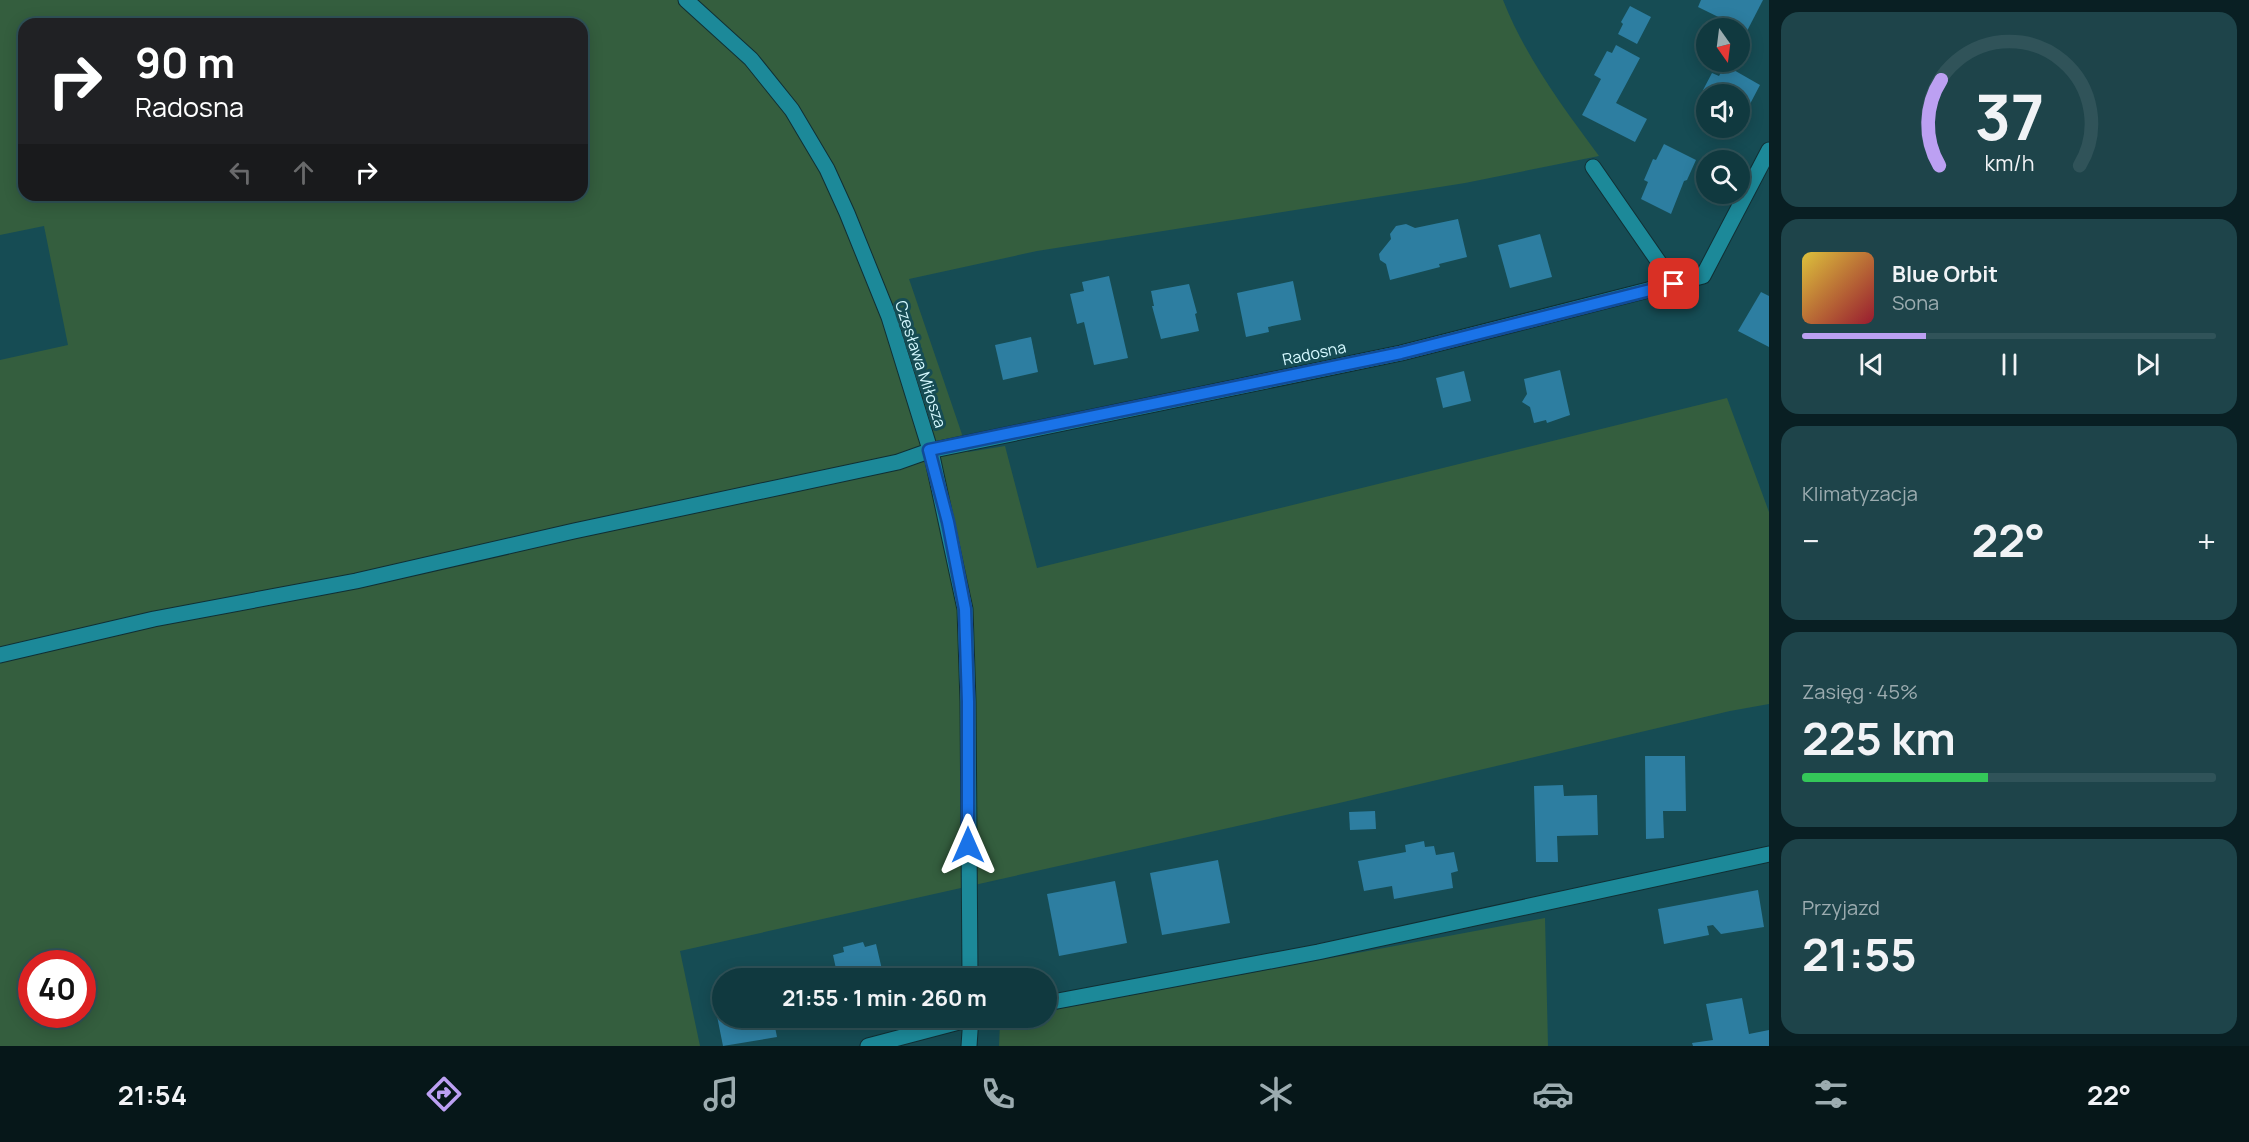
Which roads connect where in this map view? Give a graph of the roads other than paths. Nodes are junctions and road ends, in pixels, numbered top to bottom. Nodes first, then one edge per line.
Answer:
1 (686, 0) edge
2 (1769, 150) edge
3 (1593, 167) dead end
4 (1674, 284) junction
5 (929, 450) junction
6 (0, 654) edge
7 (1769, 854) edge
8 (970, 968) edge
9 (1057, 1001) edge
10 (933, 1028) edge
11 (971, 1028) edge
12 (868, 1046) edge
13 (969, 1046) edge

1 - 5 street, Czesława Miłosza
2 - 4 street, Radosna
3 - 4 street
4 - 5 street, Radosna
5 - 6 street, Radosna
5 - 8 street, Czesława Miłosza
7 - 9 street
10 - 12 street
11 - 13 street

